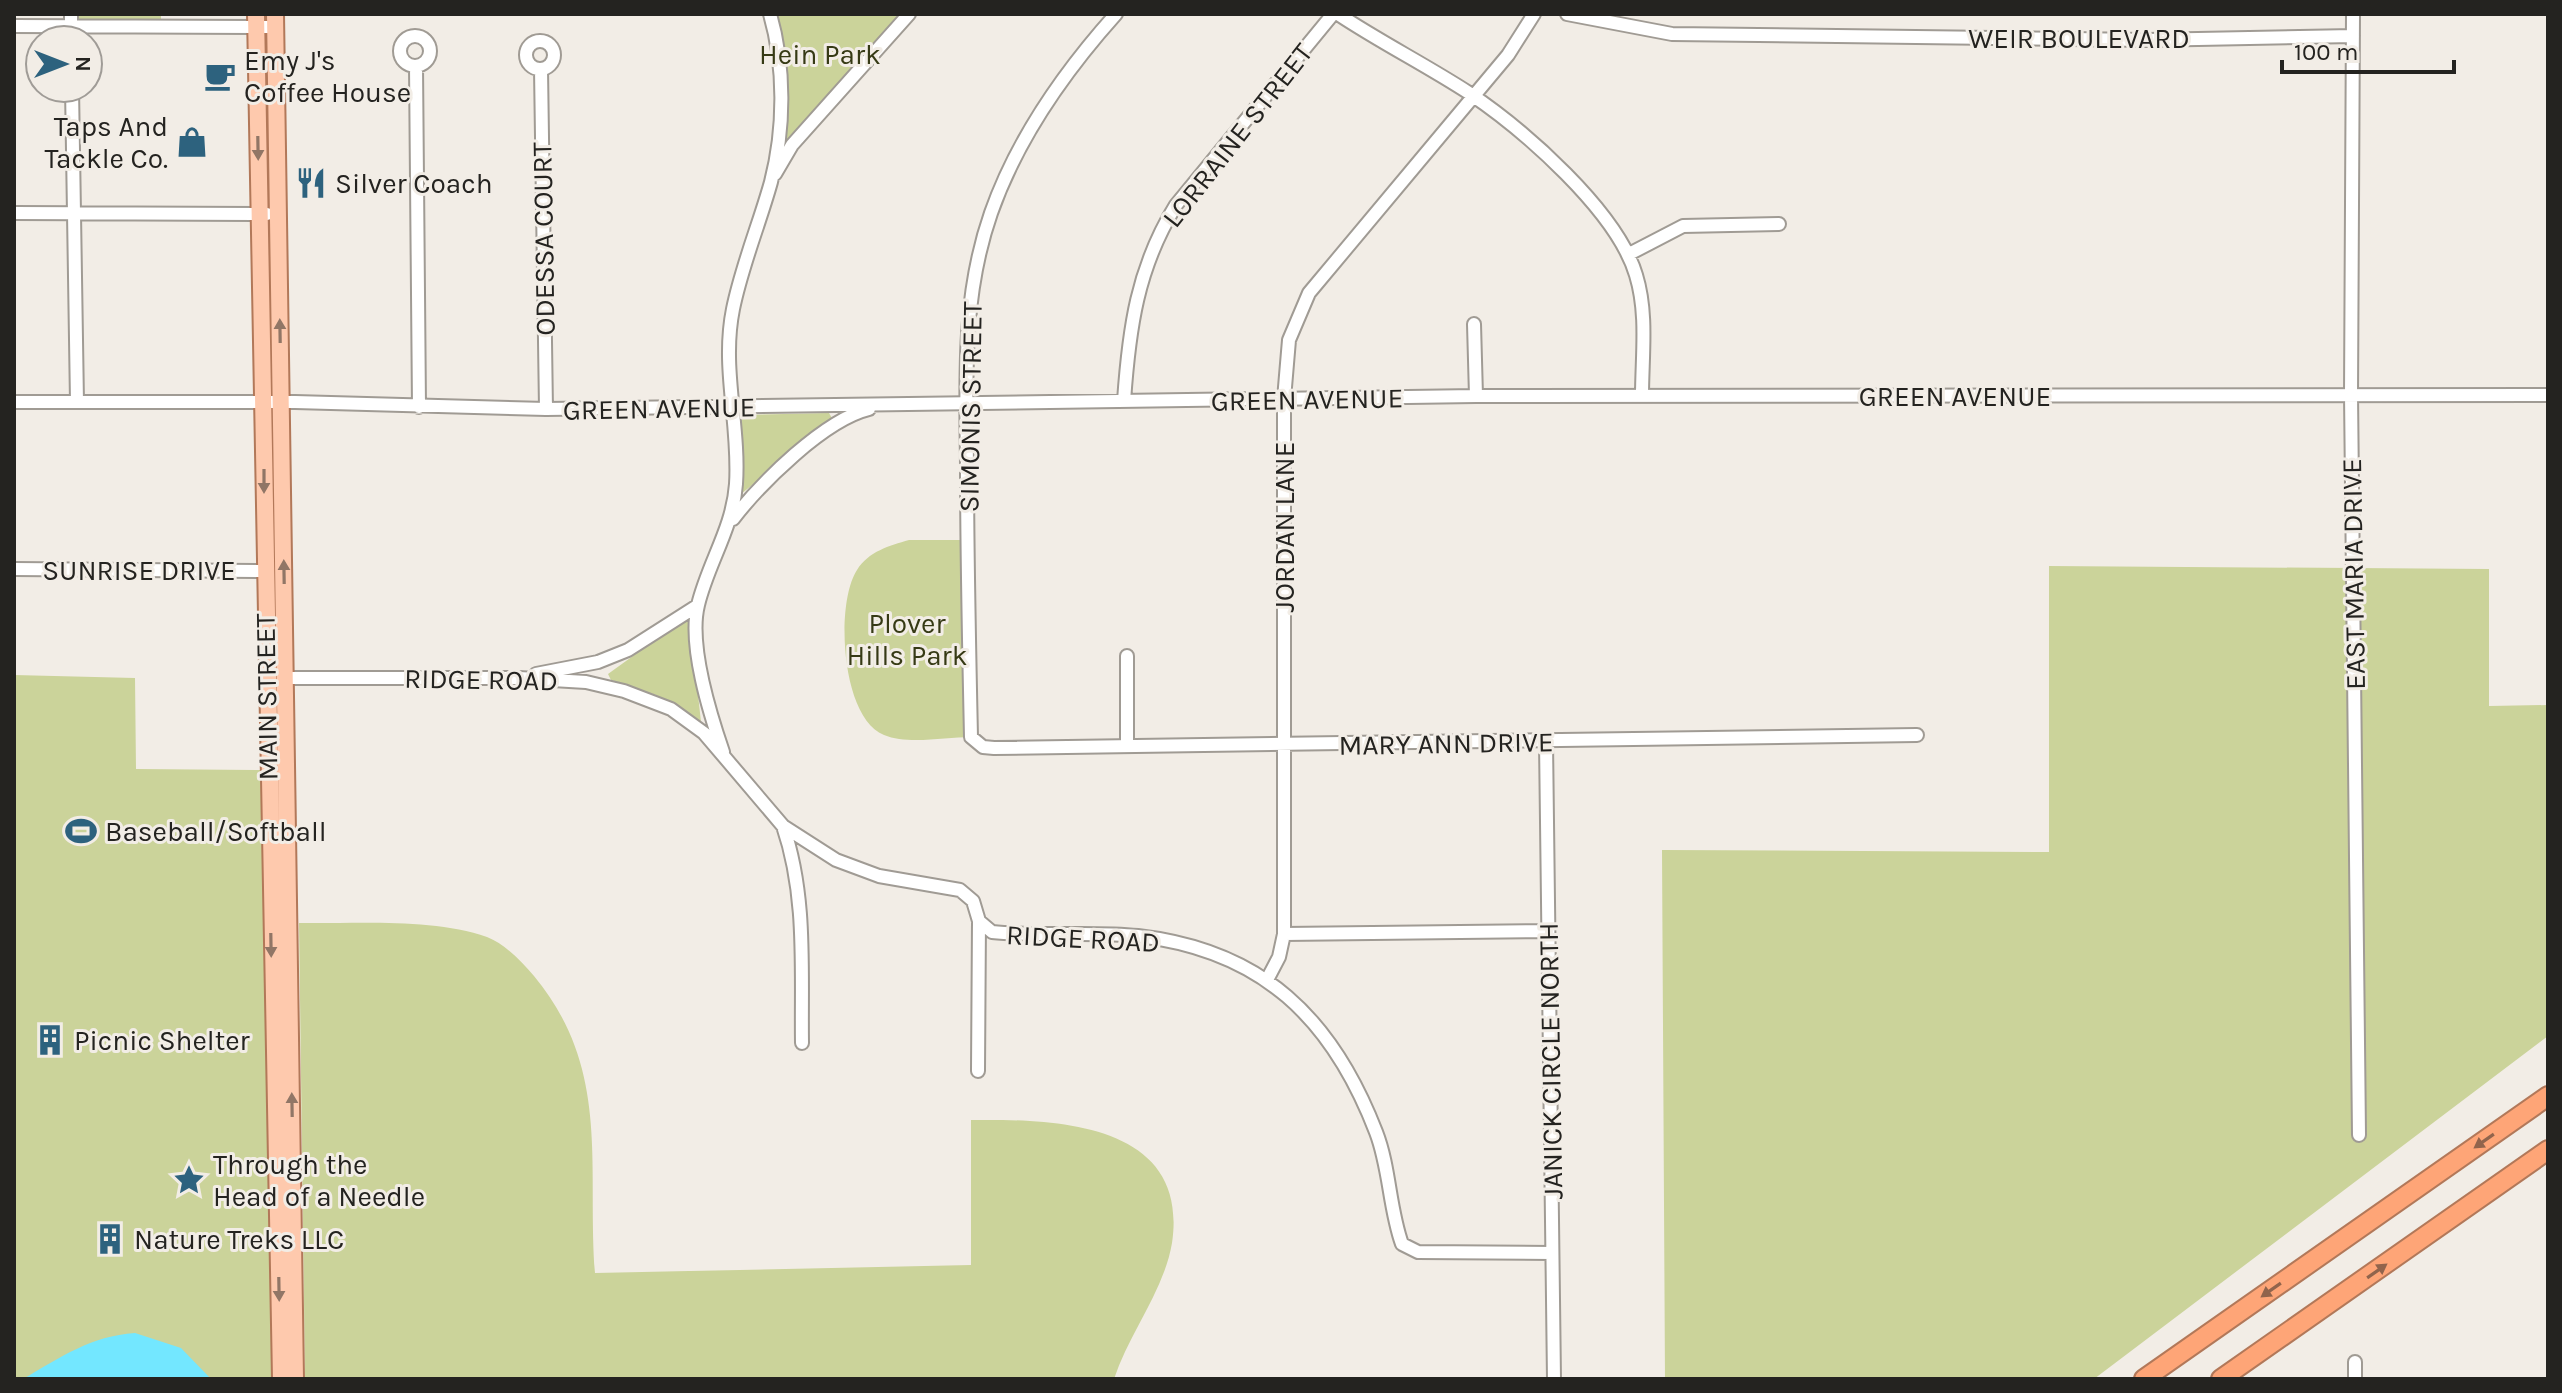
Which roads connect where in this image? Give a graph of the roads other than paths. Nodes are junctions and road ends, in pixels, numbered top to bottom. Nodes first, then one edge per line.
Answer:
1 (770, 14) edge
2 (909, 14) edge
3 (1116, 14) edge
4 (1335, 14) edge
5 (1534, 14) edge
6 (1567, 14) edge
7 (2353, 14) edge
8 (71, 20) edge
9 (275, 20) edge
10 (256, 21) edge
11 (14, 26) edge
12 (2353, 36) junction
13 (416, 66) dead end
14 (541, 69) dead end
15 (1473, 96) junction
16 (72, 104) edge
17 (771, 181) junction
18 (14, 213) edge
19 (74, 213) junction
20 (259, 214) junction
21 (278, 214) junction
22 (1779, 224) dead end
23 (1629, 254) junction
24 (1474, 324) dead end
25 (2351, 394) junction
26 (2548, 395) edge
27 (1476, 396) junction
28 (1642, 396) junction
29 (1284, 399) junction
30 (1124, 401) junction
31 (14, 402) edge
32 (77, 402) junction
33 (281, 402) junction
34 (263, 403) junction
35 (966, 405) junction
36 (882, 406) junction
37 (419, 407) junction
38 (731, 407) junction
39 (546, 409) junction
40 (728, 525) junction
41 (14, 569) edge
42 (264, 571) junction
43 (697, 606) junction
44 (1127, 656) dead end
45 (287, 678) junction
46 (519, 678) junction
47 (1917, 735) dead end
48 (1546, 742) junction
49 (975, 743) joint
50 (1127, 745) junction
51 (1285, 745) junction
52 (725, 759) junction
53 (783, 826) junction
54 (979, 921) junction
55 (1548, 931) junction
56 (1284, 934) junction
57 (1268, 978) junction
58 (802, 1043) dead end
59 (978, 1071) dead end
60 (2548, 1096) edge
61 (2359, 1135) dead end
62 (2548, 1150) edge
63 (1552, 1253) junction
64 (2355, 1362) dead end
65 (281, 1379) edge
66 (295, 1379) edge
67 (1554, 1379) edge
68 (2144, 1379) edge
69 (2221, 1379) edge
70 (2355, 1379) edge

1 - 17 street
2 - 17 street
3 - 35 street, SIMONIS STREET
4 - 15 street
4 - 30 street, LORRAINE STREET
5 - 15 street, JORDAN LANE
6 - 12 street, WEIR BOULEVARD
7 - 12 street, EAST MARIA DRIVE
8 - 10 street
8 - 11 street
9 - 10 street
9 - 21 main road, MAIN STREET
10 -> 20 main road, MAIN STREET
12 - 25 street, EAST MARIA DRIVE
13 - 37 street
14 - 39 street, ODESSA COURT
15 - 23 street
15 - 29 street, JORDAN LANE
16 - 19 street
17 - 38 street
18 - 19 street
19 - 20 street
19 - 32 street
20 - 21 street
20 - 34 main road, MAIN STREET
33 -> 21 main road, MAIN STREET
22 - 23 street
23 - 28 street
24 - 27 street
25 - 26 street, GREEN AVENUE
25 - 28 street, GREEN AVENUE
25 - 61 street, EAST MARIA DRIVE
27 - 28 street, GREEN AVENUE
27 - 29 street, GREEN AVENUE
29 - 30 street, GREEN AVENUE
29 - 51 street, JORDAN LANE
30 - 35 street, GREEN AVENUE
31 - 32 street, GREEN AVENUE
32 - 34 street, GREEN AVENUE
33 - 34 street, GREEN AVENUE
33 - 37 street, GREEN AVENUE
45 -> 33 main road, MAIN STREET
34 -> 42 main road, MAIN STREET
35 - 36 street, GREEN AVENUE
35 - 49 street, SIMONIS STREET
36 - 38 street, GREEN AVENUE
36 - 40 street
37 - 39 street, GREEN AVENUE
38 - 39 street, GREEN AVENUE
38 - 40 street
40 - 43 street
41 - 42 street, SUNRISE DRIVE
42 -> 65 main road, MAIN STREET
43 - 46 street
43 - 52 street
44 - 50 street
45 - 46 street, RIDGE ROAD
66 -> 45 main road, MAIN STREET
46 - 52 street, RIDGE ROAD
47 - 48 street, MARY ANN DRIVE
48 - 51 street, MARY ANN DRIVE
48 - 55 street, JANICK CIRCLE NORTH
49 - 50 street, MARY ANN DRIVE
50 - 51 street, MARY ANN DRIVE
51 - 56 street, JORDAN LANE
52 - 53 street, RIDGE ROAD
53 - 54 street, RIDGE ROAD
53 - 58 street
54 - 57 street, RIDGE ROAD
54 - 59 street
55 - 56 street
55 - 63 street, JANICK CIRCLE NORTH
56 - 57 street, JORDAN LANE
57 - 63 street, RIDGE ROAD
60 -> 68 highway
69 -> 62 highway
63 - 67 street, JANICK CIRCLE NORTH
64 - 70 street

